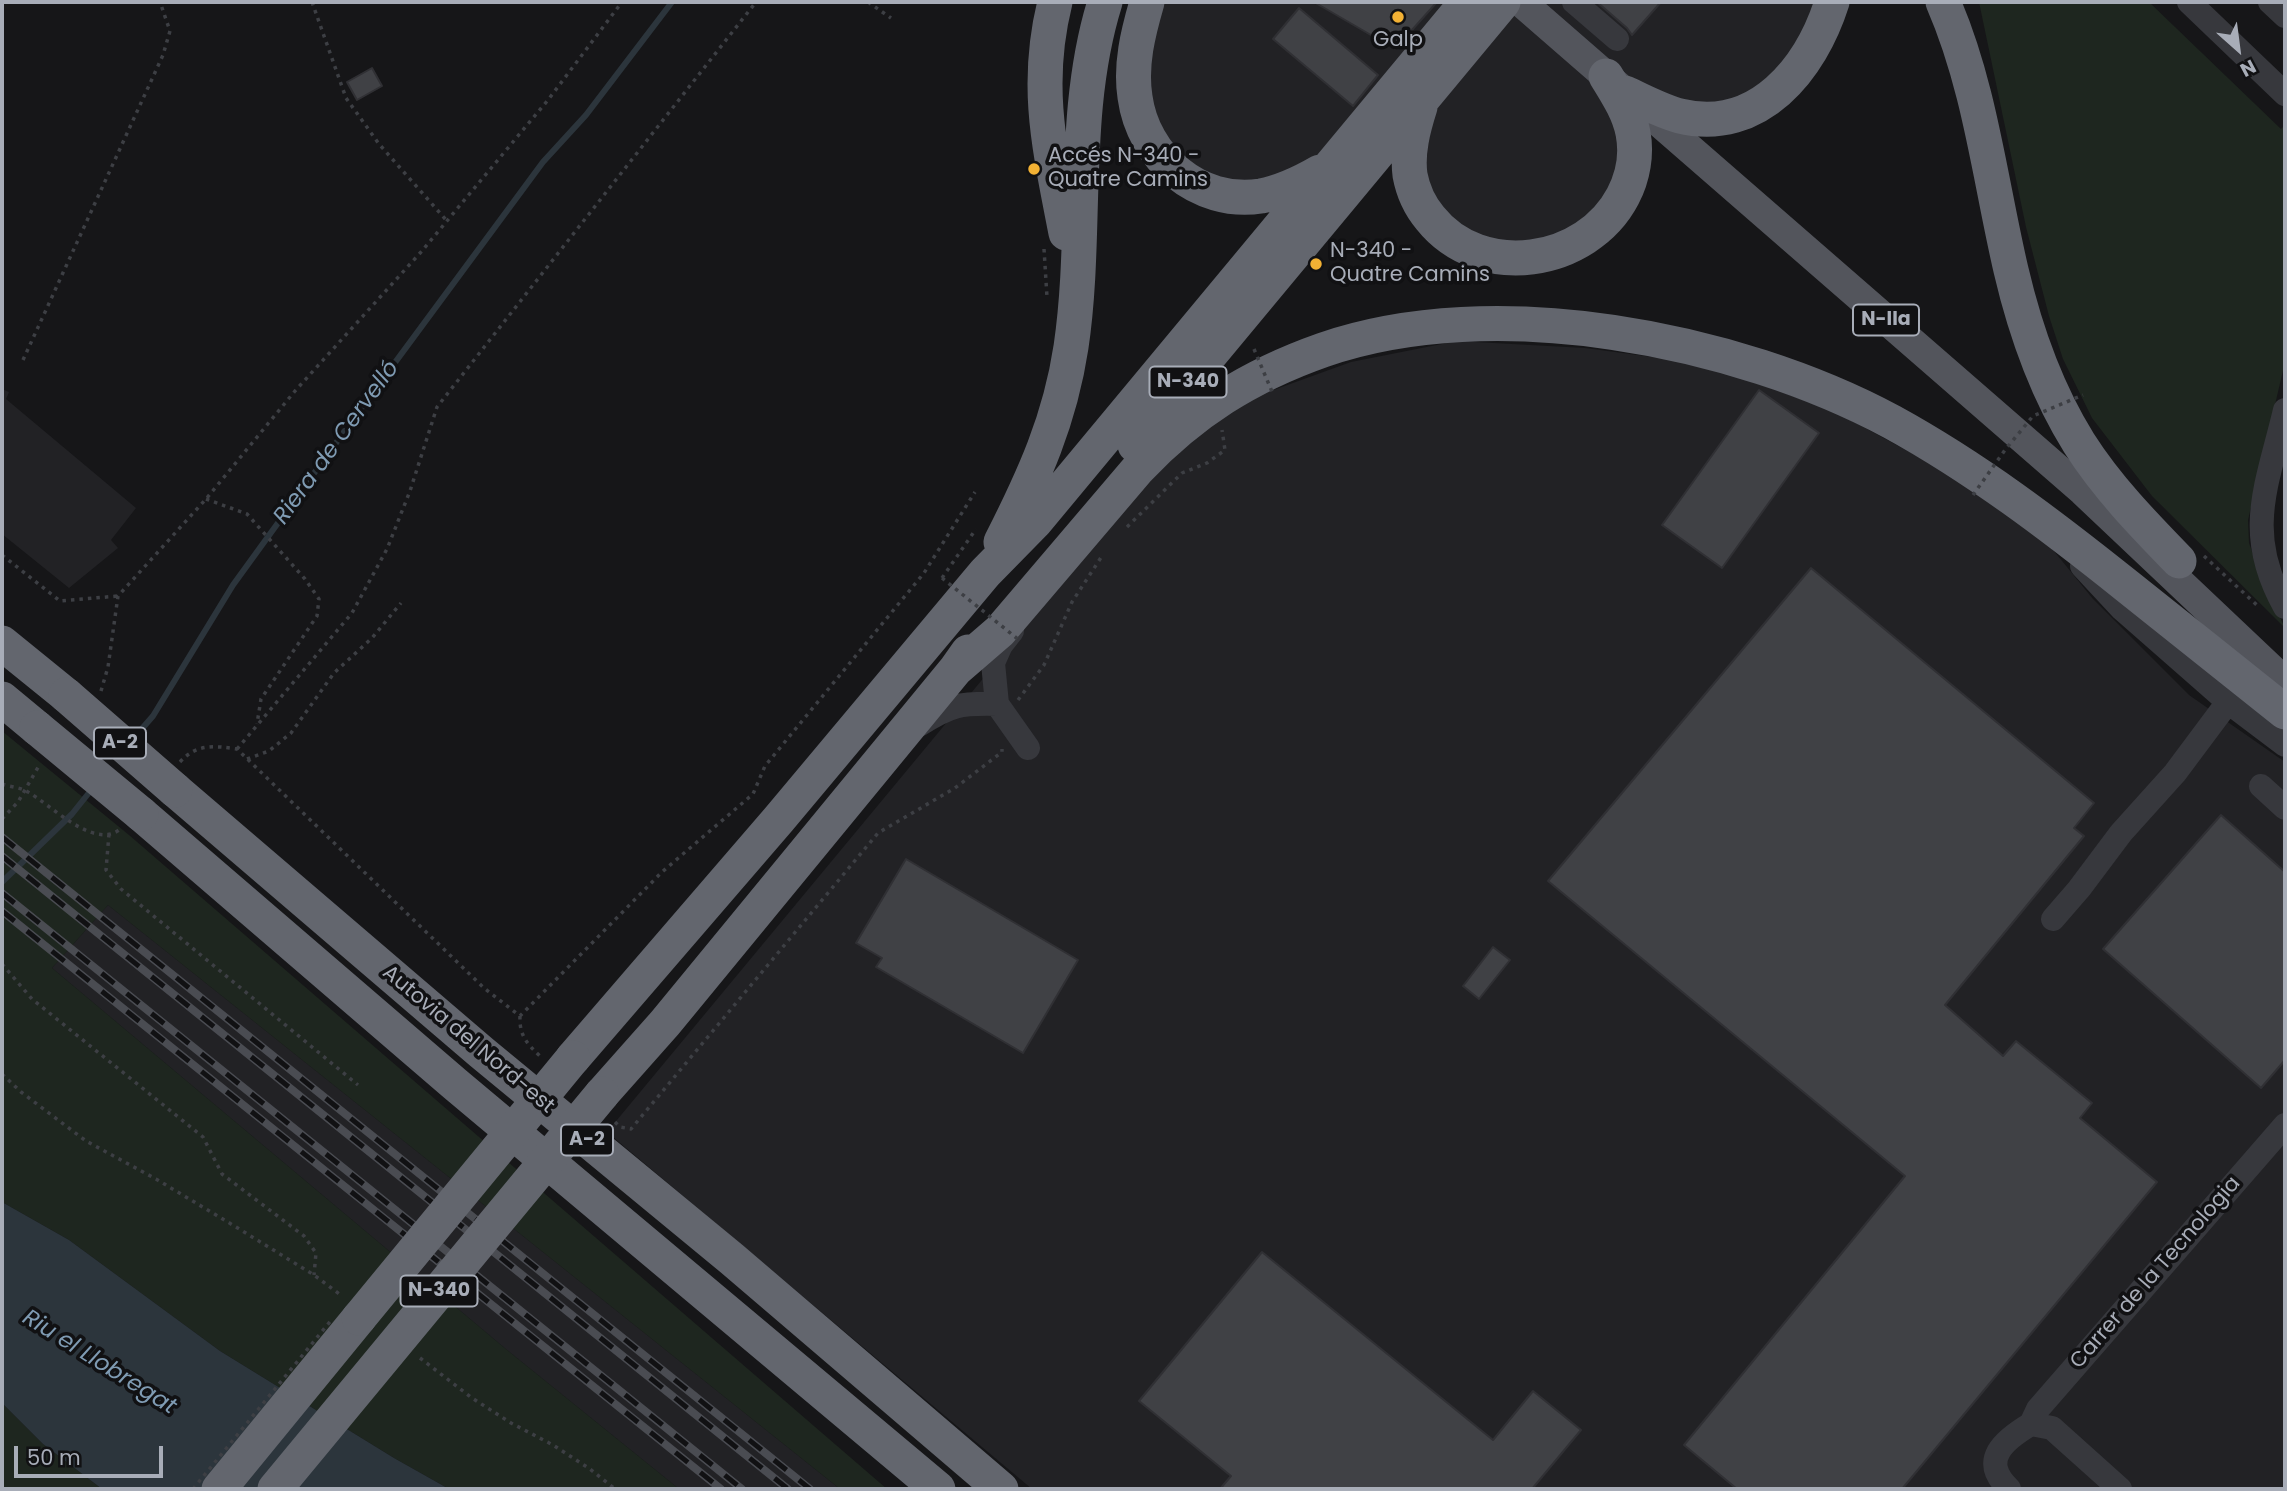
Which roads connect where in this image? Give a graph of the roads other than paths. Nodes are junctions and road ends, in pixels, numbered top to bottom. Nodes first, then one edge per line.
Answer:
1 (1055, 2) edge
2 (1105, 2) edge
3 (1147, 2) edge
4 (1468, 2) edge
5 (1503, 2) edge
6 (1521, 2) edge
7 (1574, 2) edge
8 (1832, 2) edge
9 (1943, 2) edge
10 (1960, 2) edge
11 (2189, 2) edge
12 (2270, 2) edge
13 (2285, 16) edge
14 (1617, 39) dead end
15 (1970, 82) junction
16 (1615, 84) junction
17 (2285, 93) edge
18 (1424, 97) junction
19 (1332, 165) junction
20 (1078, 281) junction
21 (2285, 410) edge
22 (2083, 492) junction
23 (2055, 529) junction
24 (1097, 538) junction
25 (2179, 561) junction
26 (985, 573) junction
27 (2285, 607) edge
28 (2, 643) edge
29 (2285, 660) edge
30 (956, 669) junction
31 (2285, 682) edge
32 (2, 699) edge
33 (2228, 702) junction
34 (1001, 710) junction
35 (2285, 712) edge
36 (898, 740) junction
37 (2285, 745) edge
38 (1028, 748) dead end
39 (2261, 786) dead end
40 (2285, 808) edge
41 (2053, 919) dead end
42 (2285, 1125) edge
43 (2031, 1424) junction
44 (219, 1489) edge
45 (275, 1489) edge
46 (938, 1489) edge
47 (1001, 1489) edge
48 (2009, 1489) edge
49 (2120, 1489) edge

1 - 20 highway
2 - 20 highway
3 - 19 highway
4 - 19 highway, N-340
5 - 18 highway, N-340
6 - 16 main road, N-IIa
7 - 14 street
8 - 16 highway
9 - 15 highway
10 - 15 main road
11 - 17 street
12 - 13 street
15 - 25 highway
16 - 18 highway
16 - 22 main road, N-IIa
18 - 30 highway, N-340
19 - 26 highway, N-340
20 - 26 highway
21 - 27 street
22 - 25 main road, N-IIa
22 - 31 main road, N-IIa
23 - 24 highway
23 - 33 street
23 - 35 highway
24 - 30 highway
24 - 34 street
25 - 29 main road, N-IIa
26 - 44 highway, N-340, bridge
28 - 47 highway, Autovia del Nord-est / A-2, bridge
30 - 36 highway, N-340
32 - 46 highway, Autovia del Nord-est / A-2, bridge
33 - 37 street
33 - 41 street
34 - 36 street
34 - 38 street
36 - 45 highway, N-340, bridge
39 - 40 street
42 - 43 street, Carrer de la Tecnologia
43 - 48 street
43 - 49 street

